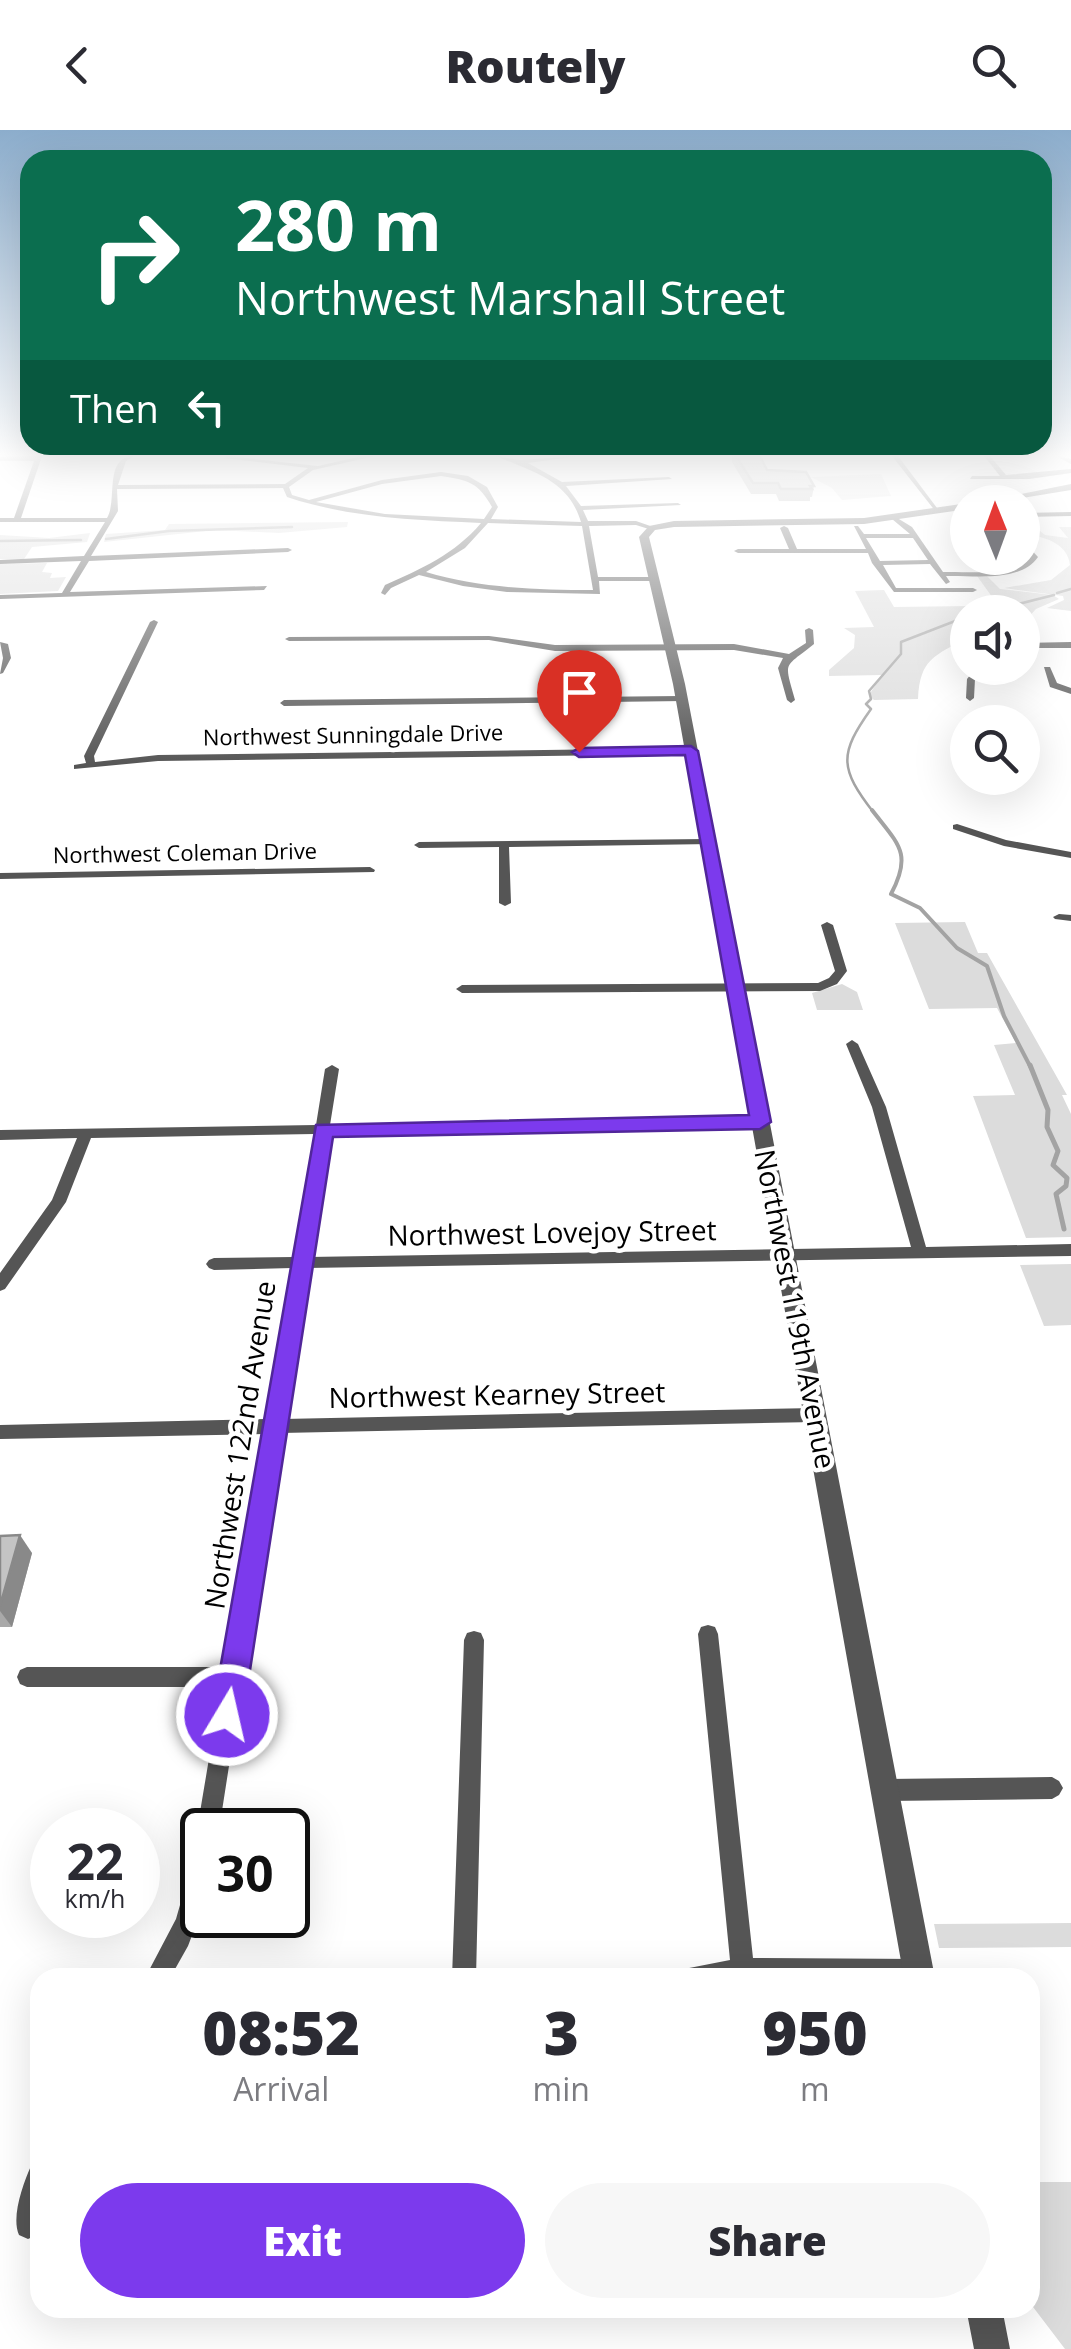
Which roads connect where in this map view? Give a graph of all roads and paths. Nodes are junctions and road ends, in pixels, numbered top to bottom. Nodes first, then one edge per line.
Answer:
1 (84, 560) junction
2 (89, 560) edge
3 (445, 560) edge
4 (593, 560) edge
5 (649, 560) edge
6 (874, 560) edge
7 (0, 562) edge
8 (932, 562) joint
9 (876, 563) junction
10 (419, 573) junction
11 (950, 573) edge
12 (940, 574) junction
13 (654, 578) junction
14 (595, 579) junction
15 (264, 588) dead end
16 (951, 590) junction
17 (972, 590) dead end
18 (384, 594) dead end
19 (64, 596) junction
20 (0, 597) edge
21 (154, 622) dead end
22 (809, 630) dead end
23 (289, 639) dead end
24 (0, 644) edge
25 (1071, 645) edge
26 (1040, 646) edge
27 (672, 648) junction
28 (790, 657) junction
29 (1046, 669) dead end
30 (0, 670) edge
31 (971, 685) edge
32 (1071, 690) edge
33 (970, 698) dead end
34 (682, 699) junction
35 (791, 700) dead end
36 (284, 704) dead end
37 (691, 751) junction
38 (91, 765) junction
39 (77, 767) dead end
40 (957, 828) dead end
41 (708, 842) junction
42 (504, 844) junction
43 (419, 845) dead end
44 (1071, 854) edge
45 (370, 870) dead end
46 (0, 876) edge
47 (505, 903) dead end
48 (827, 925) dead end
49 (735, 986) junction
50 (462, 989) dead end
51 (852, 1044) dead end
52 (332, 1070) dead end
53 (760, 1122) junction
54 (324, 1130) junction
55 (86, 1133) junction
56 (0, 1135) edge
57 (1071, 1250) edge
58 (920, 1253) junction
59 (785, 1254) junction
60 (300, 1262) junction
61 (214, 1264) dead end
62 (0, 1285) edge
63 (815, 1415) junction
64 (275, 1428) junction
65 (0, 1432) edge
66 (708, 1634) dead end
67 (474, 1640) dead end
68 (234, 1676) junction
69 (26, 1678) dead end
70 (1052, 1788) dead end
71 (886, 1790) junction
72 (212, 1808) edge
73 (180, 1933) edge
74 (161, 1968) edge
75 (464, 1968) edge
76 (742, 1968) edge
77 (918, 1968) edge
78 (30, 2218) edge
79 (28, 2226) dead end
80 (986, 2318) edge
81 (992, 2349) edge

1 - 2 street
1 - 7 street
1 - 19 street
3 - 10 street
4 - 14 street
5 - 13 street, Northwest 119th Avenue
6 - 9 street
8 - 9 street
8 - 12 street
9 - 16 street
10 - 14 street
10 - 18 street
11 - 12 street
12 - 16 street
13 - 14 street
13 - 27 street, Northwest 119th Avenue
15 - 19 street
16 - 17 street
19 - 20 street
21 - 38 street
22 - 28 street
23 - 27 street
24 - 30 street
25 - 26 street
27 - 28 street
27 - 34 street, Northwest 119th Avenue
28 - 35 street
29 - 32 street
31 - 33 street
34 - 36 street
34 - 37 street, Northwest 119th Avenue
37 - 38 street, Northwest Sunningdale Drive
37 - 41 street, Northwest 119th Avenue
38 - 39 street, Northwest Sunningdale Drive
40 - 44 street
41 - 42 street
41 - 49 street, Northwest 119th Avenue
42 - 43 street
42 - 47 street
45 - 46 street, Northwest Coleman Drive
48 - 49 street
49 - 50 street
49 - 53 street, Northwest 119th Avenue
51 - 58 street
52 - 54 street, Northwest 122nd Avenue
53 - 54 street
53 - 59 street, Northwest 119th Avenue
54 - 55 street
54 - 60 street, Northwest 122nd Avenue
55 - 56 street
55 - 62 street
57 - 58 street, Northwest Lovejoy Street
58 - 59 street, Northwest Lovejoy Street
59 - 60 street, Northwest Lovejoy Street
59 - 63 street, Northwest 119th Avenue
60 - 61 street, Northwest Lovejoy Street
60 - 64 street, Northwest 122nd Avenue
63 - 64 street, Northwest Kearney Street
63 - 71 street, Northwest 119th Avenue
64 - 65 street, Northwest Kearney Street
64 - 68 street, Northwest 122nd Avenue
66 - 76 street
67 - 75 street
68 - 69 street
68 - 72 street, Northwest 122nd Avenue
70 - 71 street
71 - 77 street, Northwest 119th Avenue
73 - 74 street
78 - 79 street
80 - 81 street

